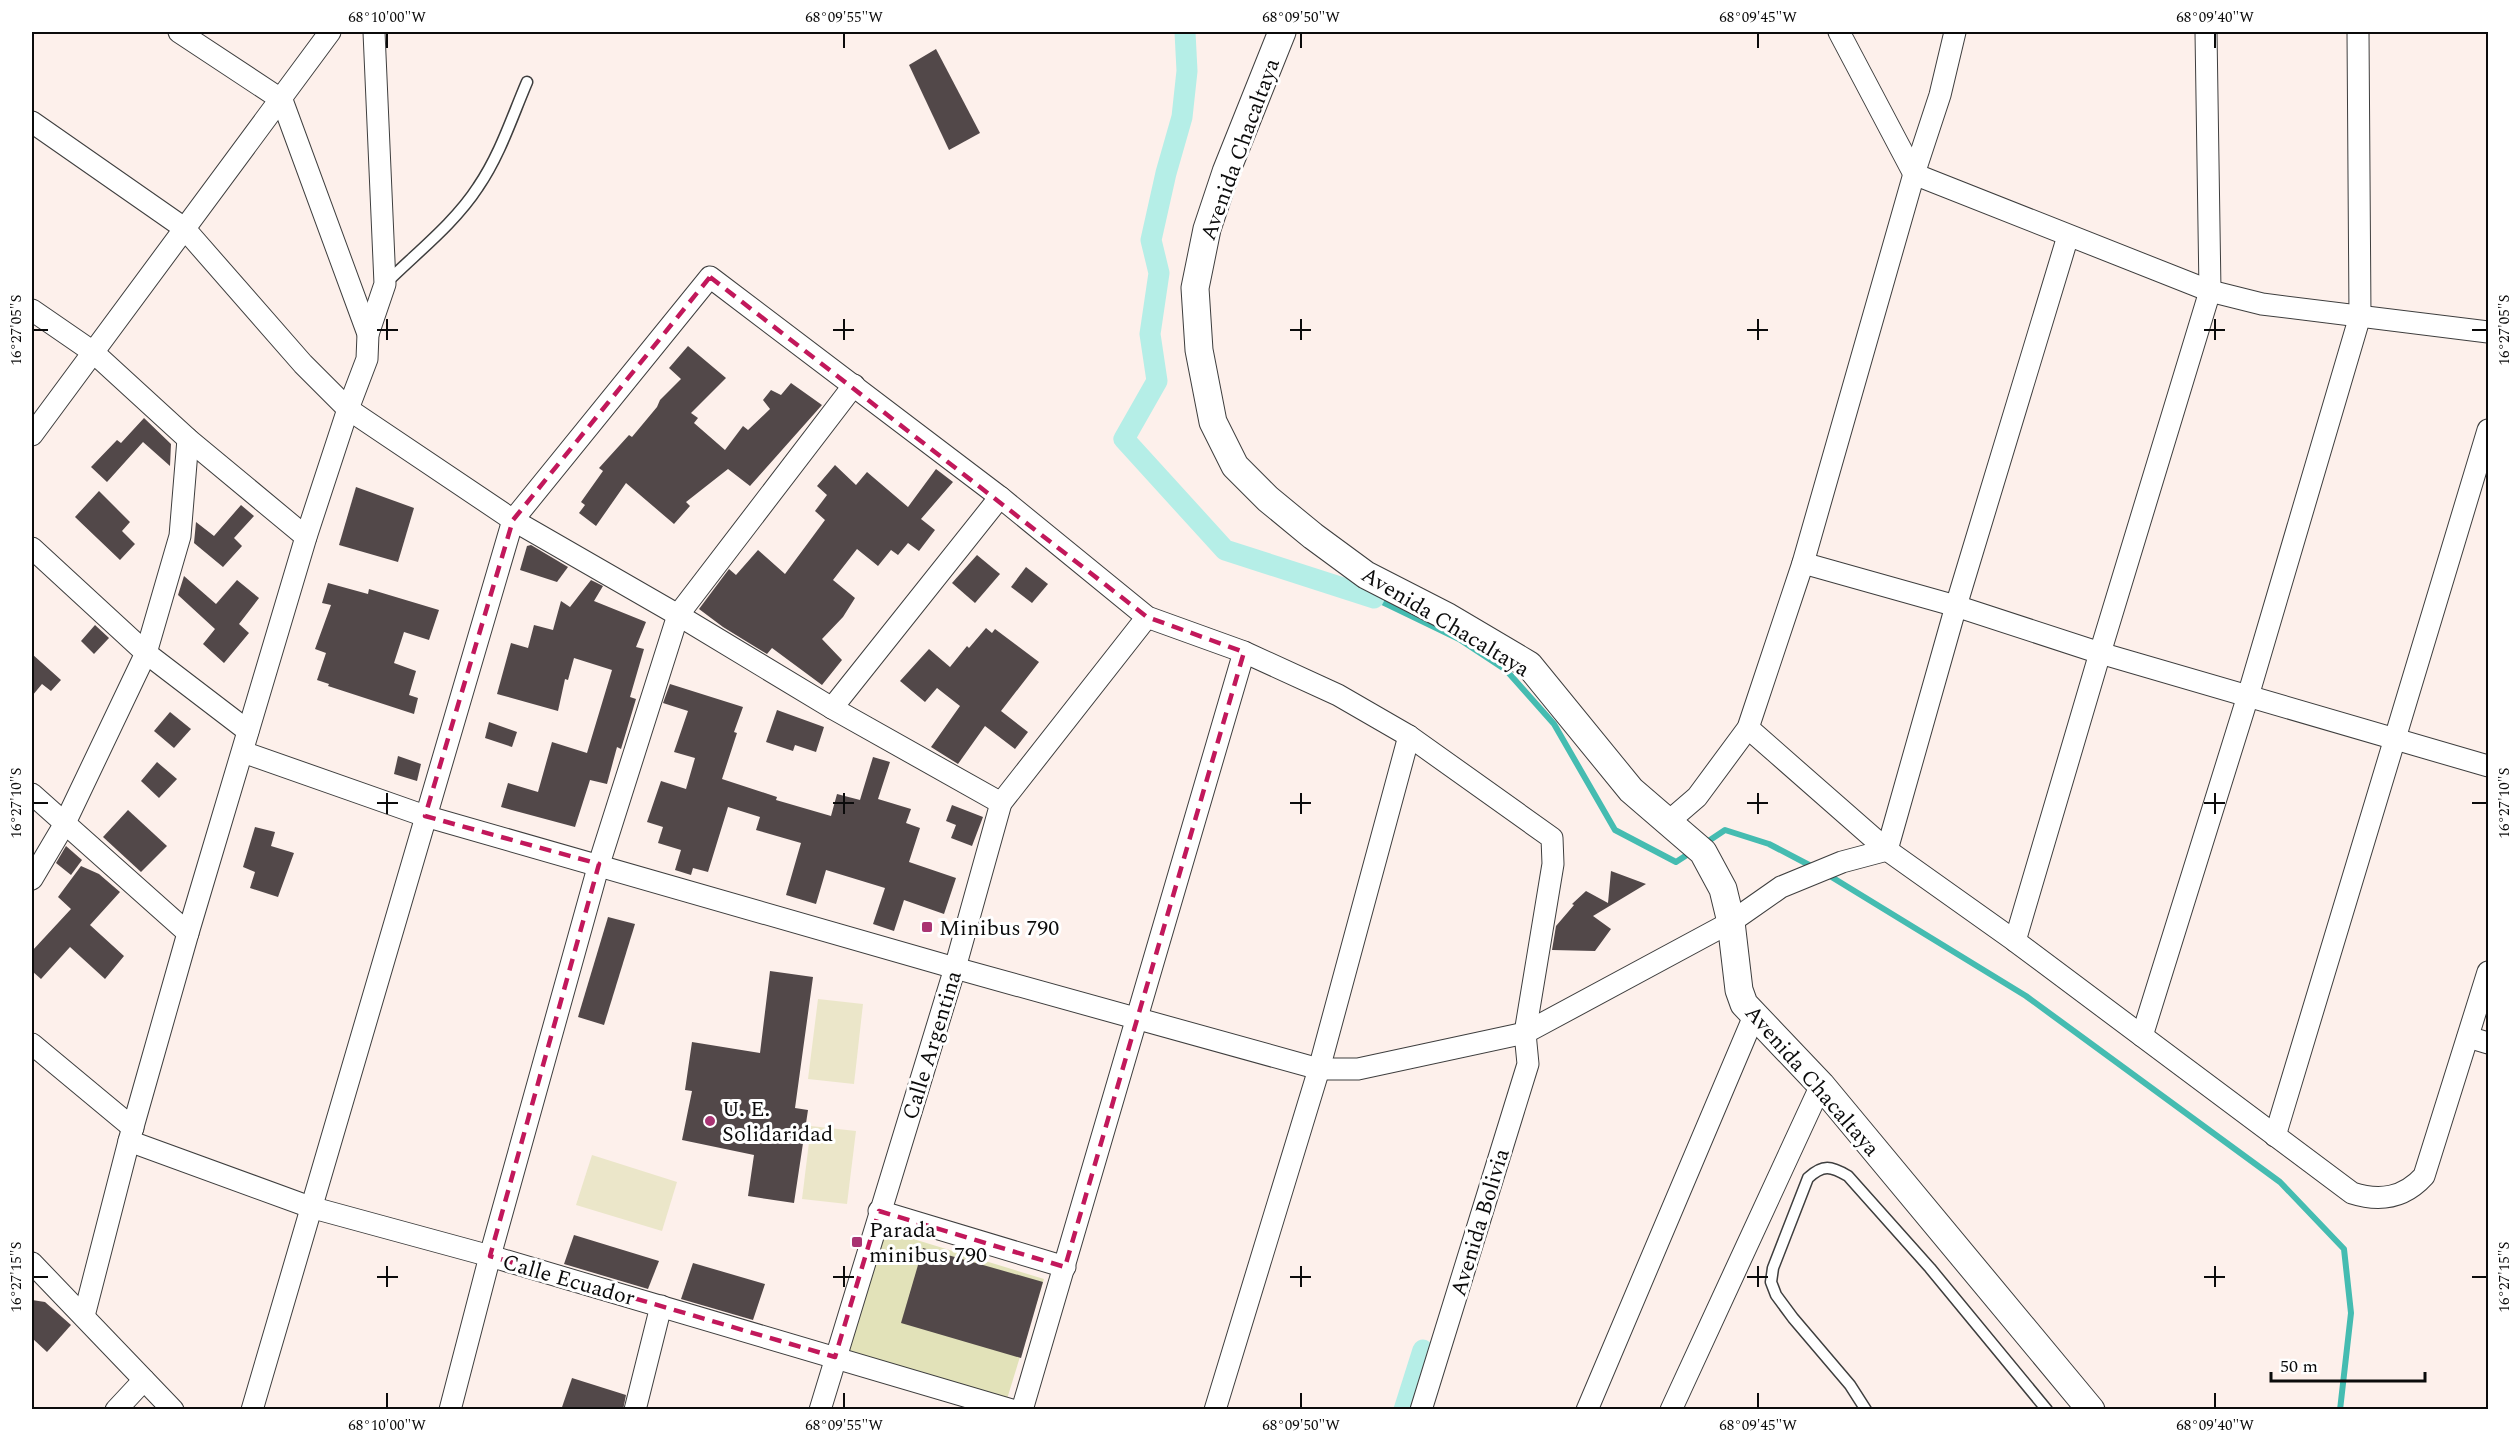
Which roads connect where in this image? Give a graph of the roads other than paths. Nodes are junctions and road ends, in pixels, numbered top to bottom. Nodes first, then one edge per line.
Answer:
1 (179, 32) edge
2 (330, 32) edge
3 (374, 32) edge
4 (1282, 32) edge
5 (1839, 32) edge
6 (1955, 32) edge
7 (2206, 32) edge
8 (2358, 32) edge
9 (527, 82) dead end
10 (282, 100) junction
11 (32, 122) edge
12 (1914, 174) junction
13 (184, 228) junction
14 (2068, 236) junction
15 (385, 284) junction
16 (2210, 291) junction
17 (32, 310) edge
18 (2360, 316) junction
19 (2488, 332) edge
20 (368, 334) junction
21 (93, 352) junction
22 (854, 385) junction
23 (348, 409) junction
24 (2488, 430) edge
25 (32, 435) edge
26 (188, 439) junction
27 (1000, 497) junction
28 (513, 520) junction
29 (306, 537) junction
30 (32, 548) edge
31 (1803, 563) junction
32 (1956, 606) junction
33 (678, 615) junction
34 (1147, 617) junction
35 (1244, 652) junction
36 (147, 653) junction
37 (2100, 653) junction
38 (2248, 696) junction
39 (832, 708) junction
40 (1748, 728) junction
41 (1409, 736) junction
42 (2395, 739) junction
43 (245, 742) junction
44 (2488, 766) edge
45 (32, 794) edge
46 (1001, 803) junction
47 (425, 816) junction
48 (1668, 822) junction
49 (64, 825) junction
50 (1887, 850) junction
51 (599, 864) junction
52 (32, 879) edge
53 (1731, 922) junction
54 (188, 933) junction
55 (2015, 941) junction
56 (955, 968) junction
57 (2488, 972) edge
58 (1754, 1016) junction
59 (1136, 1018) junction
60 (1525, 1033) junction
61 (2142, 1036) junction
62 (2479, 1040) edge
63 (32, 1044) edge
64 (1319, 1069) junction
65 (1821, 1085) junction
66 (131, 1135) junction
67 (2275, 1136) junction
68 (310, 1207) junction
69 (879, 1211) junction
70 (490, 1256) junction
71 (32, 1263) edge
72 (1065, 1267) junction
73 (661, 1306) junction
74 (84, 1316) junction
75 (835, 1357) junction
76 (144, 1380) junction
77 (116, 1410) edge
78 (173, 1410) edge
79 (252, 1410) edge
80 (450, 1410) edge
81 (635, 1410) edge
82 (820, 1410) edge
83 (1012, 1410) edge
84 (1022, 1410) edge
85 (1215, 1410) edge
86 (1421, 1410) edge
87 (1587, 1410) edge
88 (1671, 1410) edge
89 (1866, 1410) edge
90 (2047, 1410) edge
91 (2091, 1410) edge

1 - 10 street
2 - 10 street
3 - 15 street
4 - 48 street, Avenida Chacaltaya
5 - 12 street
6 - 12 street
7 - 16 street
8 - 18 street
9 - 15 lane
10 - 13 street
10 - 20 street
11 - 13 street
12 - 14 street
12 - 31 street
13 - 21 street
13 - 23 street
14 - 16 street
14 - 32 street
15 - 20 street
16 - 18 street
16 - 37 street
17 - 21 street
18 - 19 street
18 - 38 street
20 - 23 street
21 - 25 street
21 - 26 street
22 - 27 street
22 - 28 street
22 - 33 street
23 - 28 street
23 - 29 street
24 - 42 street
26 - 29 street
26 - 36 street
27 - 34 street
27 - 39 street
28 - 33 street
28 - 47 street
29 - 43 street
30 - 36 street
31 - 32 street
31 - 40 street
32 - 37 street
32 - 50 street
33 - 39 street
33 - 51 street
34 - 35 street
34 - 46 street, Calle Argentina
35 - 41 street
35 - 59 street
36 - 43 street
36 - 49 street
37 - 38 street
37 - 55 street
38 - 42 street
38 - 61 street
39 - 46 street
40 - 48 street
40 - 50 street
41 - 60 street, Avenida Bolivia
41 - 64 street
42 - 44 street
42 - 67 street
43 - 47 street
43 - 54 street
45 - 49 street
46 - 56 street, Calle Argentina
47 - 51 street
47 - 68 street
48 - 53 street, Avenida Chacaltaya
49 - 52 street
49 - 54 street
50 - 53 street
50 - 55 street
51 - 56 street
51 - 70 street
53 - 58 street, Avenida Chacaltaya
53 - 60 street
54 - 66 street
55 - 61 street
56 - 59 street
56 - 69 street, Calle Argentina
57 - 62 street
58 - 65 street, Avenida Chacaltaya
58 - 87 street
59 - 64 street
59 - 72 street
60 - 64 street
60 - 86 street, Avenida Bolivia
61 - 67 street
62 - 67 street
63 - 66 street, Calle Ecuador
64 - 85 street
65 - 88 street
65 - 91 street, Avenida Chacaltaya
66 - 68 street, Calle Ecuador
66 - 74 street
68 - 70 street, Calle Ecuador
68 - 79 street
69 - 72 street
69 - 75 street, Calle Argentina
70 - 73 street, Calle Ecuador
70 - 80 street
71 - 74 street
72 - 84 street
73 - 75 street, Calle Ecuador
73 - 81 street
74 - 76 street
75 - 82 street, Calle Argentina
75 - 83 street, Calle Ecuador
76 - 77 street
76 - 78 street
89 - 90 lane, Avenida Chacaltaya

